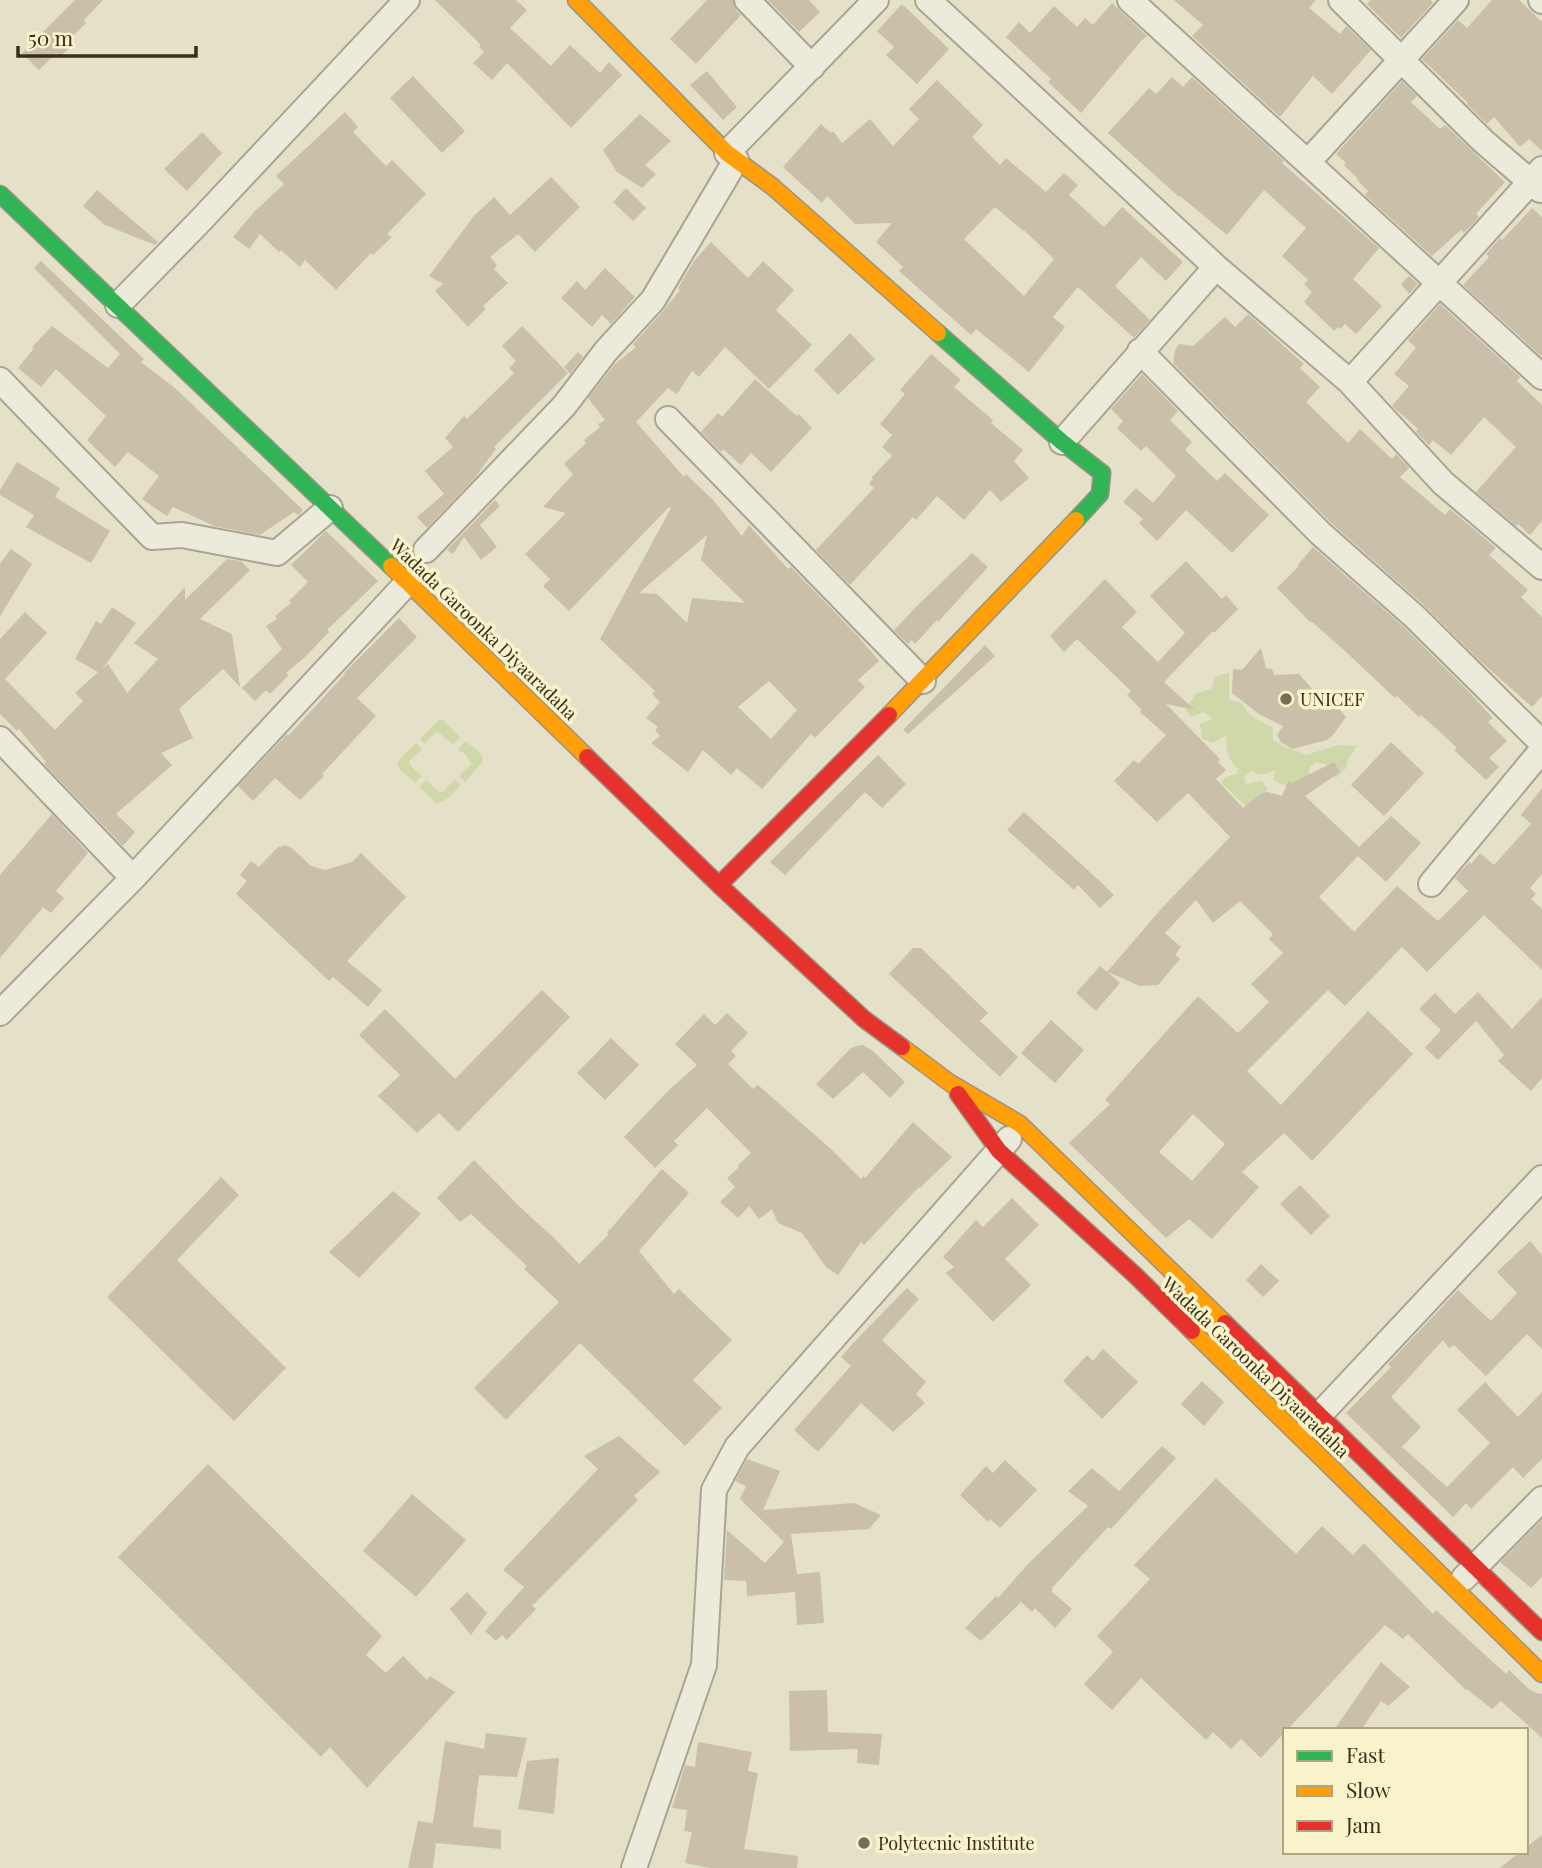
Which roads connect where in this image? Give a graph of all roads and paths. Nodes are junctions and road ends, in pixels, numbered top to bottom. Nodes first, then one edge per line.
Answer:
1 (407, 0) edge
2 (576, 0) edge
3 (747, 0) edge
4 (876, 0) edge
5 (928, 0) edge
6 (1130, 0) edge
7 (1340, 0) edge
8 (1456, 0) edge
9 (1402, 58) junction
10 (812, 67) junction
11 (731, 157) junction
12 (1308, 162) junction
13 (1538, 181) edge
14 (0, 194) edge
15 (1216, 267) junction
16 (1438, 283) junction
17 (118, 305) junction
18 (1140, 351) junction
19 (1542, 377) edge
20 (0, 380) edge
21 (1350, 382) junction
22 (668, 419) dead end
23 (1062, 442) junction
24 (330, 508) junction
25 (426, 550) dead end
26 (1542, 567) edge
27 (408, 582) junction
28 (923, 681) junction
29 (0, 739) edge
30 (1542, 743) edge
31 (1542, 750) edge
32 (133, 878) junction
33 (1432, 884) dead end
34 (719, 885) junction
35 (0, 1013) edge
36 (950, 1083) junction
37 (1020, 1125) junction
38 (999, 1151) junction
39 (1542, 1178) edge
40 (1321, 1416) junction
41 (1299, 1436) junction
42 (1542, 1499) edge
43 (1475, 1566) junction
44 (1454, 1589) junction
45 (1542, 1632) edge
46 (1542, 1674) edge
47 (634, 1868) edge

1 - 17 street
2 - 11 main road
3 - 10 street
4 - 10 street
5 - 15 street
6 - 12 street
7 - 9 street
8 - 9 street
9 - 12 street
9 - 13 street
10 - 11 street
11 - 23 main road
11 - 25 street
12 - 16 street
13 - 16 street
14 - 17 main road, Wadada Garoonka Diyaaradaha
15 - 18 street
15 - 21 street
16 - 19 street
16 - 21 street
17 - 24 main road, Wadada Garoonka Diyaaradaha
18 - 23 street
18 - 30 street
20 - 24 street
21 - 26 street
22 - 28 street
23 - 28 main road
24 - 27 main road, Wadada Garoonka Diyaaradaha
27 - 32 street
27 - 34 main road, Wadada Garoonka Diyaaradaha
28 - 34 main road
29 - 32 street
31 - 33 street
32 - 35 street
34 - 36 main road, Wadada Garoonka Diyaaradaha
36 - 37 main road, Wadada Garoonka Diyaaradaha
36 - 38 main road, Wadada Garoonka Diyaaradaha
37 - 38 street
37 - 40 main road, Wadada Garoonka Diyaaradaha
38 - 41 main road, Wadada Garoonka Diyaaradaha
38 - 47 street
39 - 40 street
40 - 41 street
40 - 43 main road, Wadada Garoonka Diyaaradaha
41 - 44 main road, Wadada Garoonka Diyaaradaha
42 - 43 street
43 - 44 street
43 - 45 main road, Wadada Garoonka Diyaaradaha
44 - 46 main road, Wadada Garoonka Diyaaradaha

